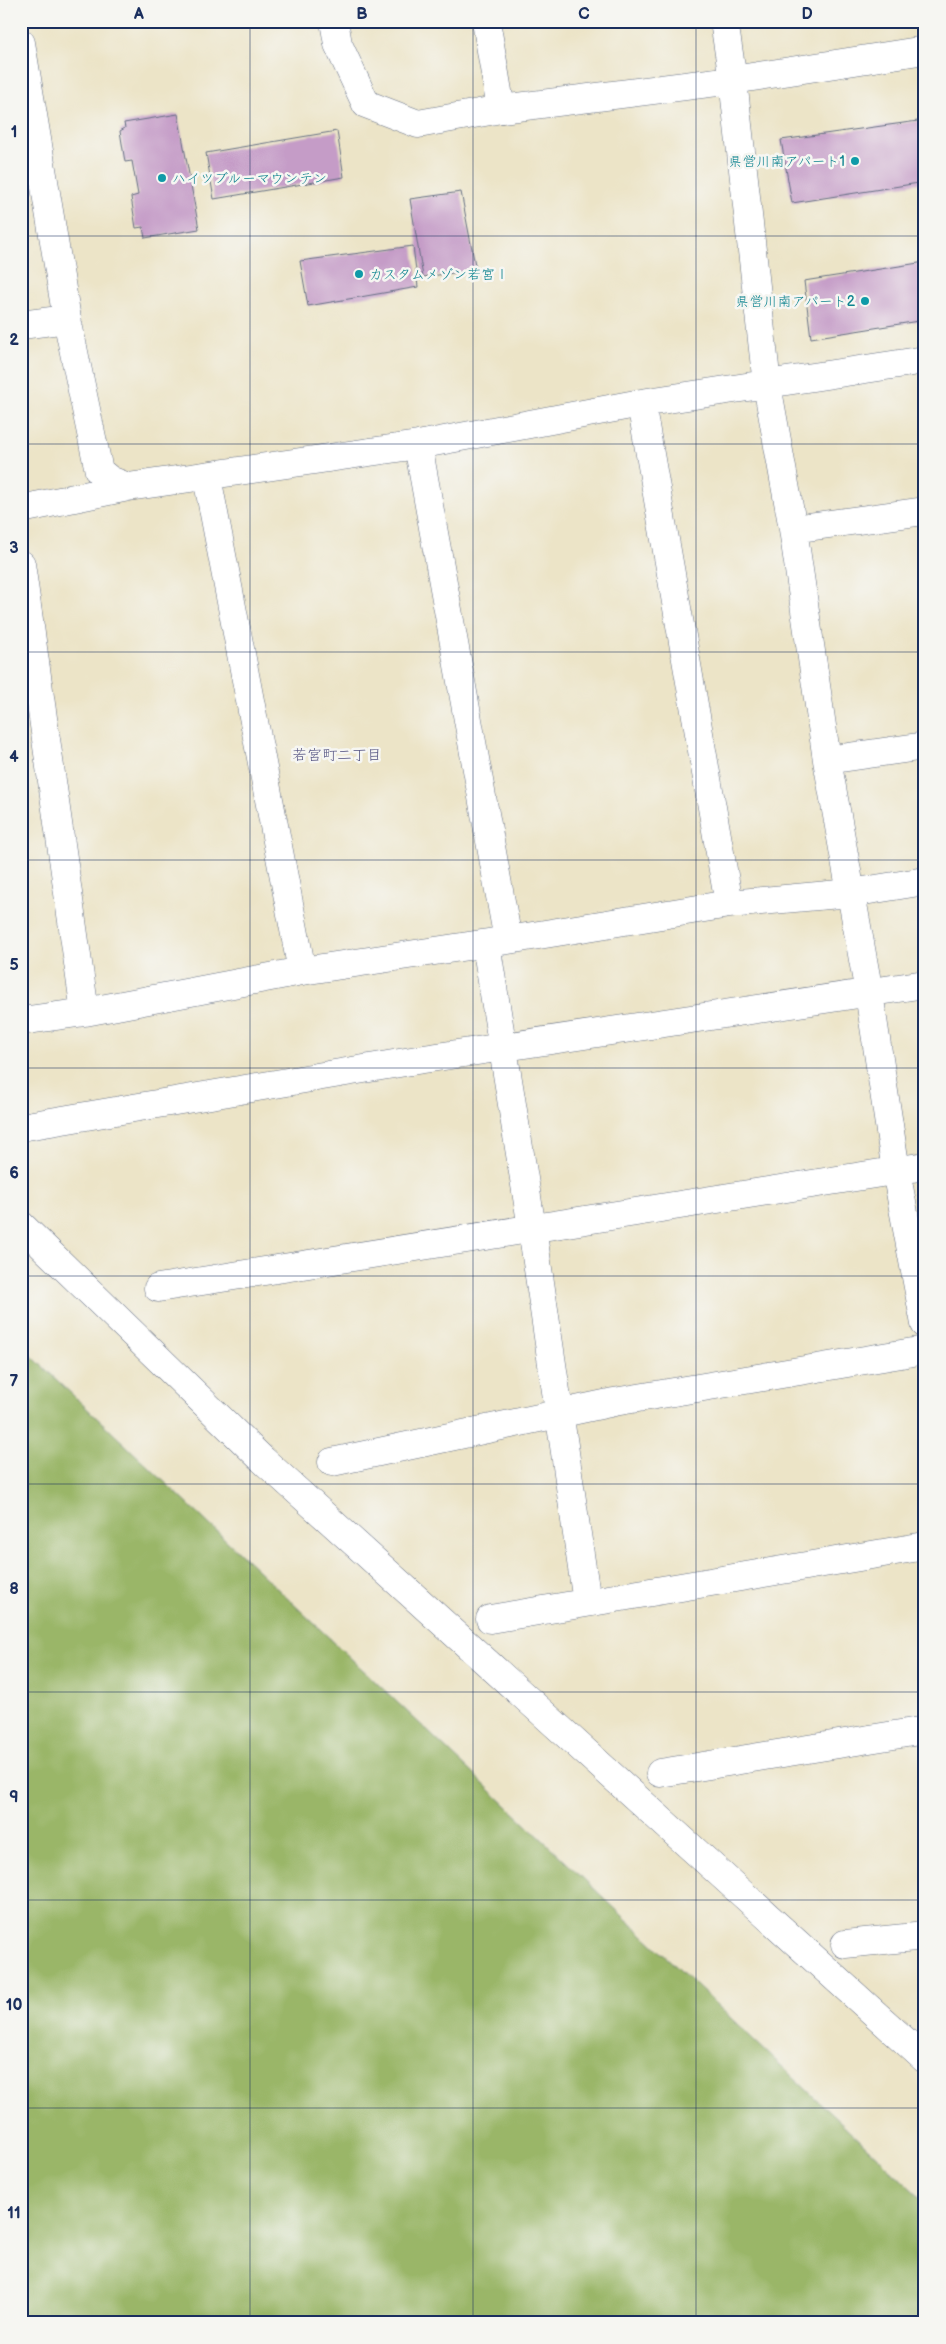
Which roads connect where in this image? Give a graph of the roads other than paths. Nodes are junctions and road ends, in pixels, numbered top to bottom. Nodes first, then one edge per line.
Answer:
1 (334, 21) edge
2 (486, 21) edge
3 (724, 21) edge
4 (21, 42) edge
5 (925, 50) edge
6 (733, 80) junction
7 (501, 109) junction
8 (31, 148) edge
9 (67, 319) junction
10 (21, 325) edge
11 (925, 360) edge
12 (767, 385) junction
13 (641, 403) junction
14 (418, 445) junction
15 (207, 477) junction
16 (128, 487) junction
17 (21, 509) edge
18 (925, 511) edge
19 (793, 529) junction
20 (21, 564) edge
21 (925, 746) edge
22 (826, 760) junction
23 (925, 880) edge
24 (851, 893) junction
25 (729, 904) junction
26 (497, 942) junction
27 (302, 971) junction
28 (925, 984) edge
29 (869, 993) junction
30 (85, 1012) junction
31 (21, 1021) edge
32 (504, 1047) junction
33 (21, 1126) edge
34 (925, 1166) edge
35 (896, 1171) junction
36 (21, 1225) edge
37 (532, 1228) junction
38 (158, 1288) dead end
39 (925, 1324) edge
40 (925, 1350) edge
41 (559, 1414) junction
42 (332, 1462) dead end
43 (925, 1546) edge
44 (587, 1602) junction
45 (490, 1619) dead end
46 (925, 1730) edge
47 (660, 1773) dead end
48 (925, 1936) edge
49 (845, 1944) dead end
50 (925, 2060) edge

1 - 7 street
2 - 7 street
3 - 6 street
4 - 8 street
5 - 6 street
6 - 7 street
6 - 12 street
8 - 9 street
9 - 10 street
9 - 16 street
11 - 12 street
12 - 13 street
12 - 19 street
13 - 14 street
13 - 25 street
14 - 15 street
14 - 26 street
15 - 16 street
15 - 27 street
16 - 17 street
18 - 19 street
19 - 22 street
20 - 30 street
21 - 22 street
22 - 24 street
23 - 24 street
24 - 25 street
24 - 29 street
25 - 26 street
26 - 27 street
26 - 32 street
27 - 30 street
28 - 29 street
29 - 32 street
29 - 35 street
30 - 31 street
32 - 33 street
32 - 37 street
34 - 35 street
35 - 37 street
35 - 39 street
36 - 50 street
37 - 38 street
37 - 41 street
40 - 41 street
41 - 42 street
41 - 44 street
43 - 44 street
44 - 45 street
46 - 47 street
48 - 49 street

